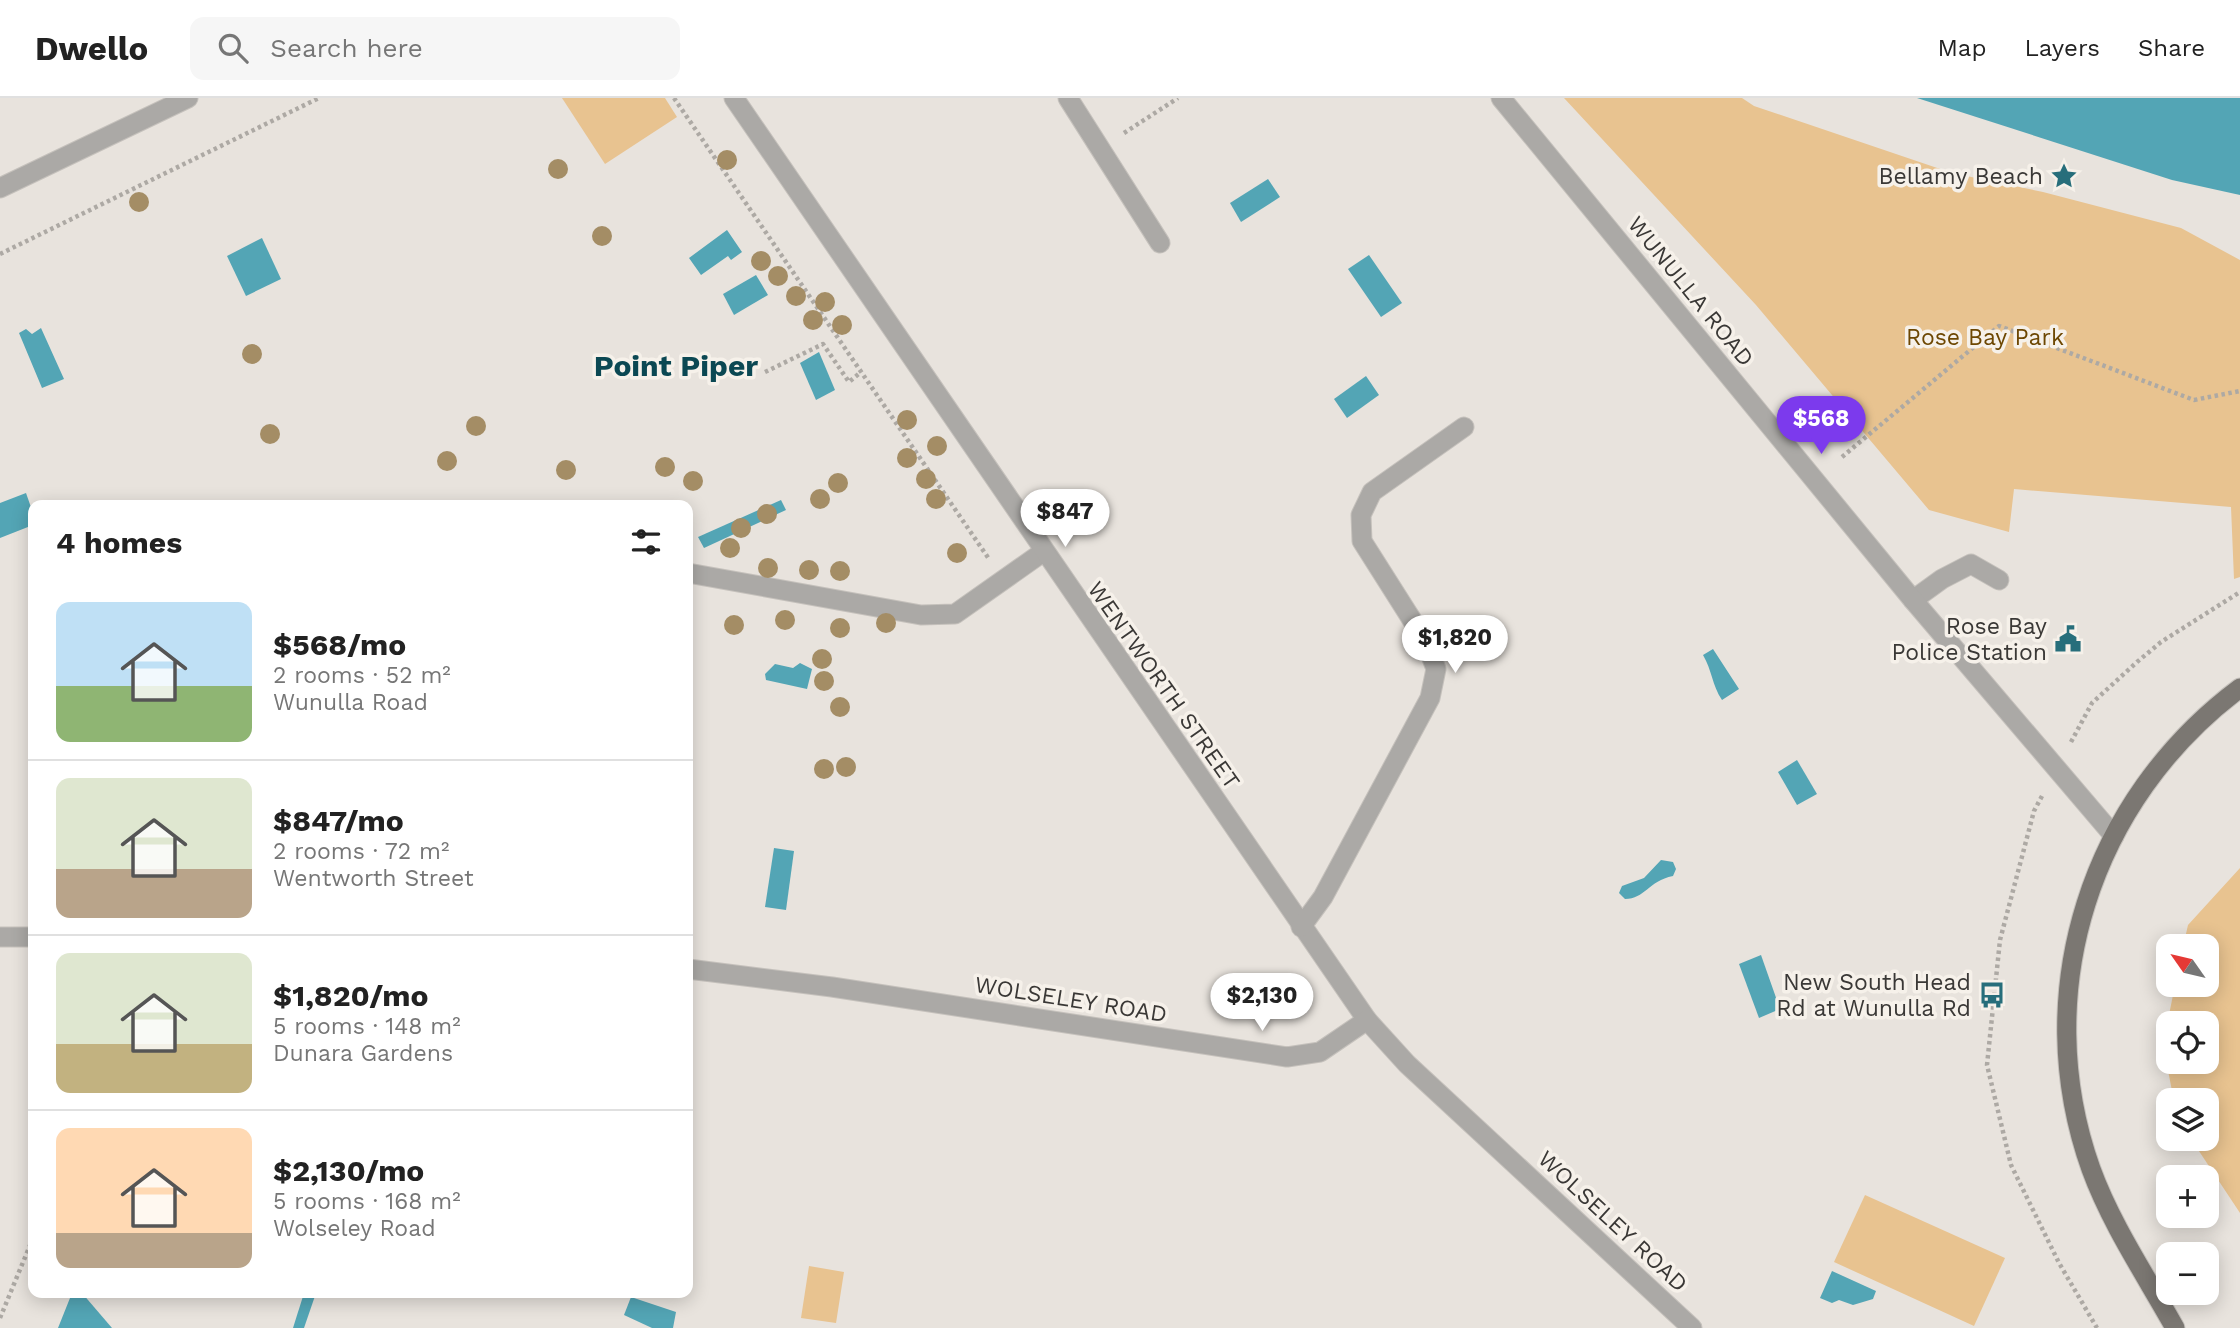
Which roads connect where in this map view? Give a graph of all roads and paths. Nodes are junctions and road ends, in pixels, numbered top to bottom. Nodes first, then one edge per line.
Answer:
1 (188, 98) edge
2 (319, 98) edge
3 (674, 98) edge
4 (734, 98) edge
5 (1068, 98) edge
6 (1178, 98) edge
7 (1501, 98) edge
8 (1099, 148) junction
9 (0, 188) edge
10 (1160, 243) dead end
11 (0, 254) edge
12 (765, 372) dead end
13 (861, 372) junction
14 (2240, 391) edge
15 (1464, 427) dead end
16 (1842, 457) dead end
17 (1043, 552) junction
18 (693, 574) edge
19 (1003, 580) junction
20 (1999, 580) dead end
21 (2240, 592) edge
22 (1913, 600) junction
23 (2240, 688) edge
24 (2092, 703) dead end
25 (2035, 811) dead end
26 (2114, 836) junction
27 (1301, 927) junction
28 (0, 937) edge
29 (28, 937) edge
30 (693, 970) edge
31 (1367, 1020) junction
32 (28, 1250) edge
33 (0, 1318) edge
34 (1692, 1328) edge
35 (2097, 1328) edge
36 (2175, 1328) edge

1 - 9 street
2 - 11 path
3 - 13 path
4 - 17 street, WENTWORTH STREET
5 - 8 street
6 - 8 path
7 - 22 street, WUNULLA ROAD
8 - 10 street
12 - 13 path
13 - 19 path
14 - 16 path
15 - 27 street
17 - 19 street
17 - 27 street, WENTWORTH STREET
18 - 19 street
20 - 22 street
21 - 24 path
22 - 26 street, WUNULLA ROAD
23 - 26 main road
25 - 35 path
26 - 36 main road
27 - 31 street, WENTWORTH STREET
28 - 29 street
30 - 31 street, WOLSELEY ROAD
31 - 34 street, WOLSELEY ROAD
32 - 33 path

